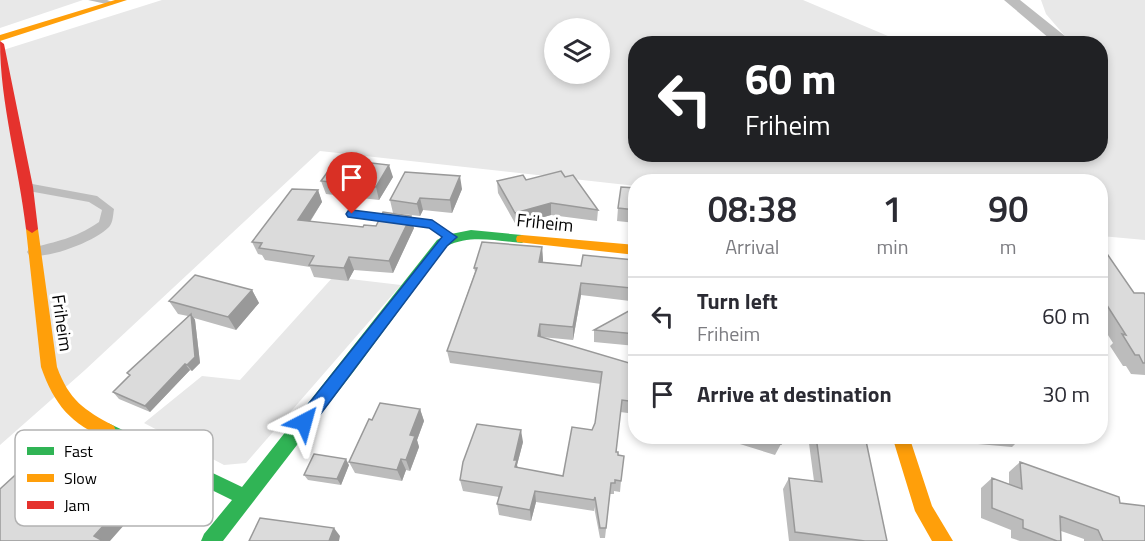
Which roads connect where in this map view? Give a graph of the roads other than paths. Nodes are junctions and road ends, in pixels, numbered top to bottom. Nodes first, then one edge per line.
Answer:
1 (92, 0) edge
2 (1011, 0) edge
3 (117, 2) edge
4 (1057, 36) edge
5 (0, 38) edge
6 (0, 44) edge
7 (27, 187) junction
8 (352, 214) dead end
9 (451, 237) junction
10 (628, 249) edge
11 (34, 252) junction
12 (106, 430) edge
13 (903, 444) edge
14 (213, 482) edge
15 (244, 496) junction
16 (211, 541) edge
17 (943, 541) edge

1 - 3 lane
2 - 4 street
3 - 5 street
6 - 7 street, Friheim
7 - 11 street, Friheim
7 - 11 lane
8 - 9 lane
9 - 10 street, Friheim
9 - 15 street
11 - 12 street, Friheim
13 - 17 street
14 - 15 street, Friheim
15 - 16 street

